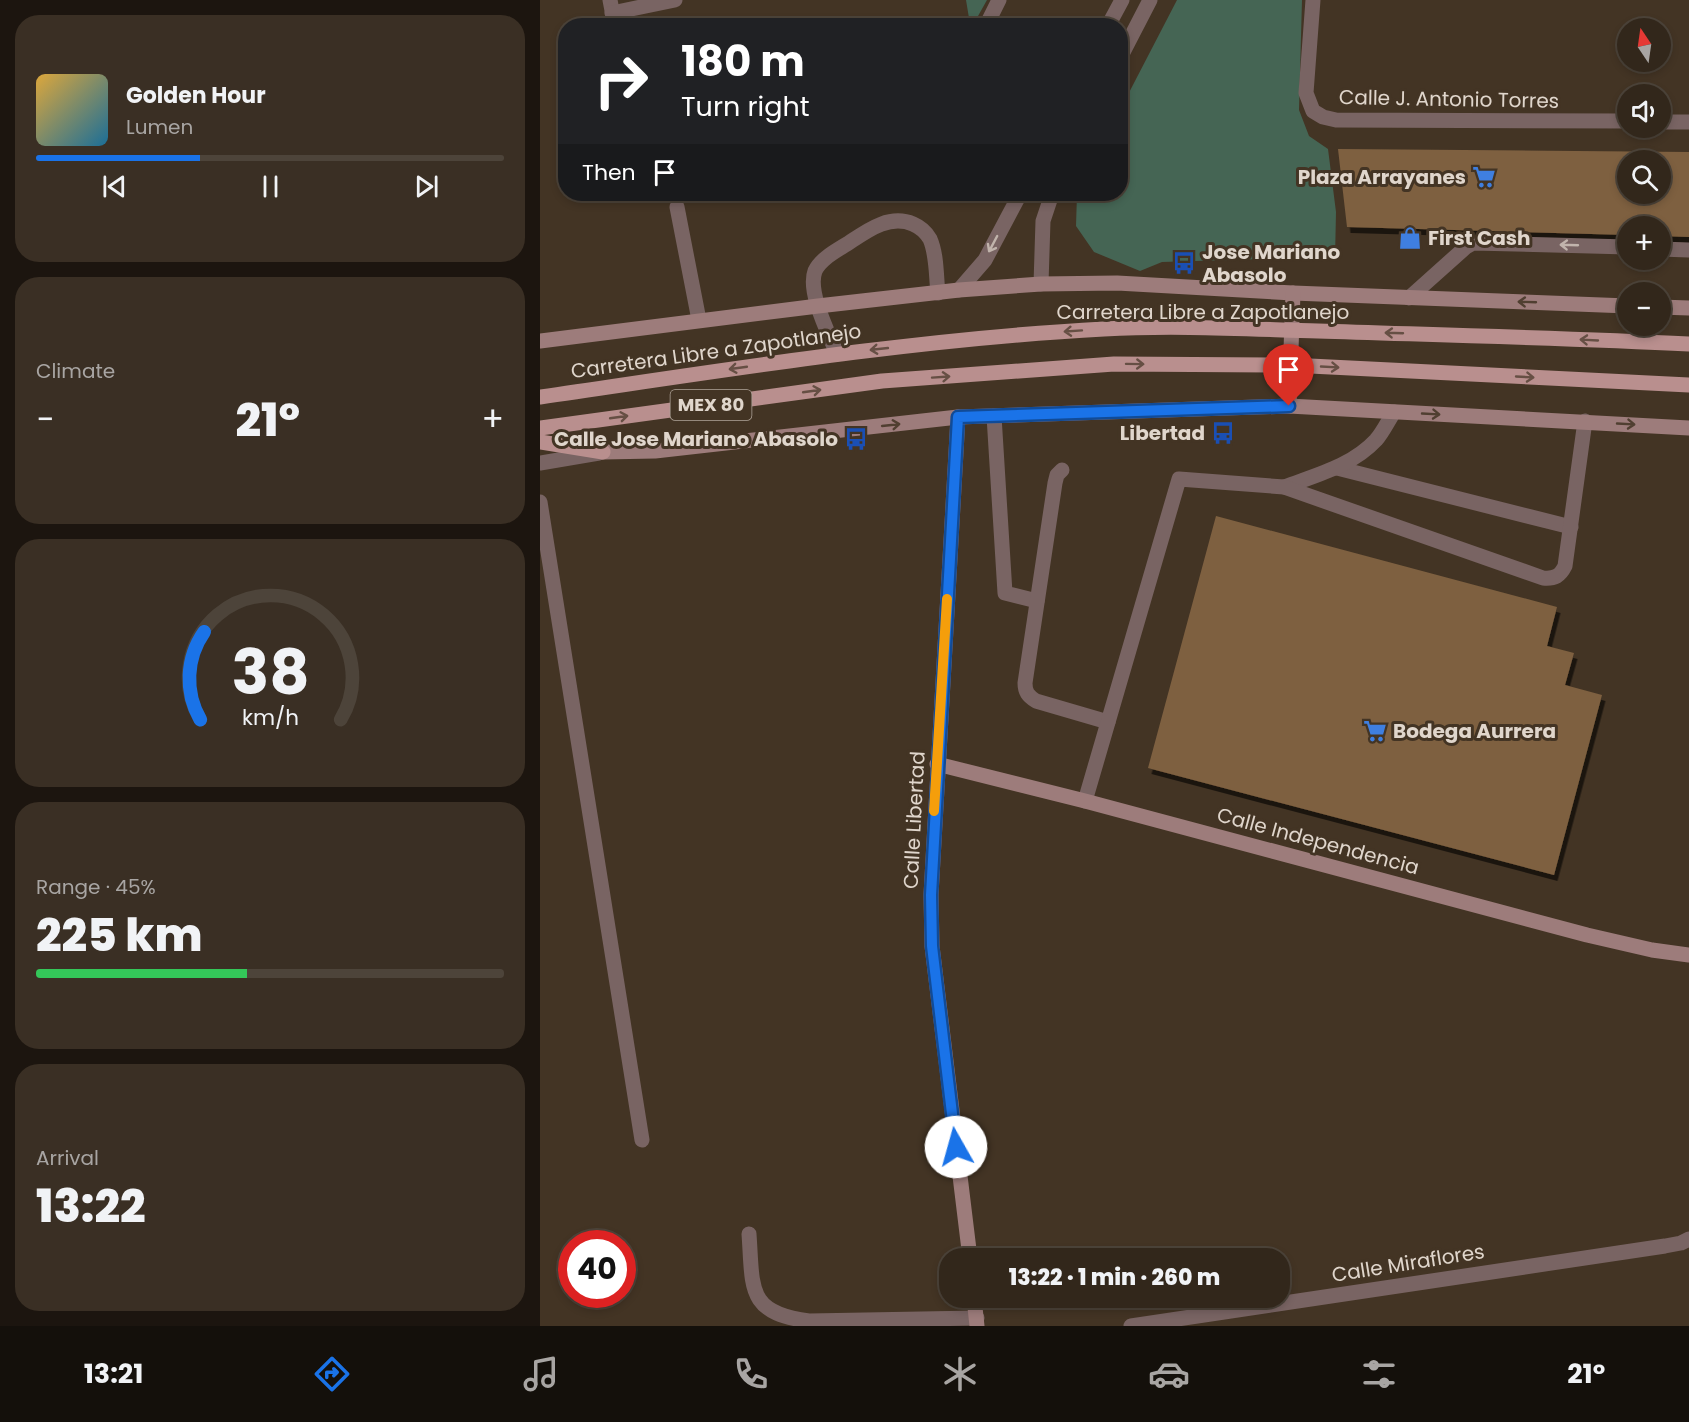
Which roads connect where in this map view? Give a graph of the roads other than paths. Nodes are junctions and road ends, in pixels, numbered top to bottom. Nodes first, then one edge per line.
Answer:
1 (675, 0) edge
2 (999, 0) edge
3 (1122, 0) edge
4 (1150, 0) edge
5 (1313, 0) edge
6 (612, 13) edge
7 (990, 18) edge
8 (1112, 18) edge
9 (1128, 43) edge
10 (1617, 121) edge
11 (1671, 122) edge
12 (1689, 122) edge
13 (1016, 201) edge
14 (1050, 201) edge
15 (677, 207) dead end
16 (1617, 248) edge
17 (1671, 249) edge
18 (1689, 250) edge
19 (1041, 284) junction
20 (959, 290) junction
21 (938, 293) junction
22 (1293, 293) junction
23 (1409, 297) junction
24 (818, 306) junction
25 (1617, 306) edge
26 (1671, 307) edge
27 (1689, 308) edge
28 (699, 320) junction
29 (1292, 331) junction
30 (540, 341) edge
31 (1689, 344) edge
32 (837, 354) junction
33 (1290, 365) junction
34 (1689, 385) edge
35 (540, 397) edge
36 (1289, 406) junction
37 (1394, 412) junction
38 (994, 416) junction
39 (958, 417) junction
40 (1584, 421) junction
41 (540, 428) edge
42 (1689, 428) edge
43 (540, 442) edge
44 (603, 452) junction
45 (540, 463) edge
46 (1337, 468) junction
47 (1062, 470) dead end
48 (1284, 487) junction
49 (540, 502) edge
50 (1571, 527) junction
51 (1037, 601) junction
52 (1108, 722) junction
53 (937, 764) junction
54 (1085, 801) junction
55 (1689, 955) edge
56 (642, 1140) dead end
57 (749, 1234) dead end
58 (1689, 1239) edge
59 (968, 1248) edge
60 (977, 1322) edge
61 (1131, 1326) edge

1 - 6 street
2 - 7 street
3 - 8 street
4 - 9 street
5 - 10 street, Calle J. Antonio Torres
11 - 12 street
13 -> 20 street
14 - 19 street
15 - 28 street
16 -> 23 street
17 - 18 street
19 - 20 street, Carretera Libre a Zapotlanejo
19 - 22 street, Carretera Libre a Zapotlanejo
20 - 21 street, Carretera Libre a Zapotlanejo
21 - 24 street, Carretera Libre a Zapotlanejo
21 - 24 street
22 - 23 street, Carretera Libre a Zapotlanejo
22 - 29 street
25 -> 23 street, Carretera Libre a Zapotlanejo
24 - 28 street, Carretera Libre a Zapotlanejo
24 - 32 street
26 - 27 street
28 - 30 street, Carretera Libre a Zapotlanejo
31 -> 29 main road, Carretera Libre a Zapotlanejo / MEX 80
29 -> 32 main road, Carretera Libre a Zapotlanejo / MEX 80
29 - 33 street
32 -> 35 main road, Carretera Libre a Zapotlanejo / MEX 80
33 -> 34 main road, MEX 80
33 - 36 street
41 -> 33 main road, MEX 80
36 - 37 street
36 - 38 street
37 -> 40 street
37 - 46 street
38 - 39 street
38 - 51 street
44 -> 39 street
39 - 53 street, Calle Libertad
40 -> 42 street
40 - 50 street
43 - 44 main road
44 - 45 street
46 - 48 street
46 - 50 street
47 - 51 street
48 - 50 street
48 - 52 street
49 - 56 street
51 - 52 street
52 - 54 street
53 - 54 street, Calle Independencia
53 - 59 street, Calle Libertad
54 - 55 street, Calle Independencia
57 - 60 street
58 - 61 street, Calle Miraflores

